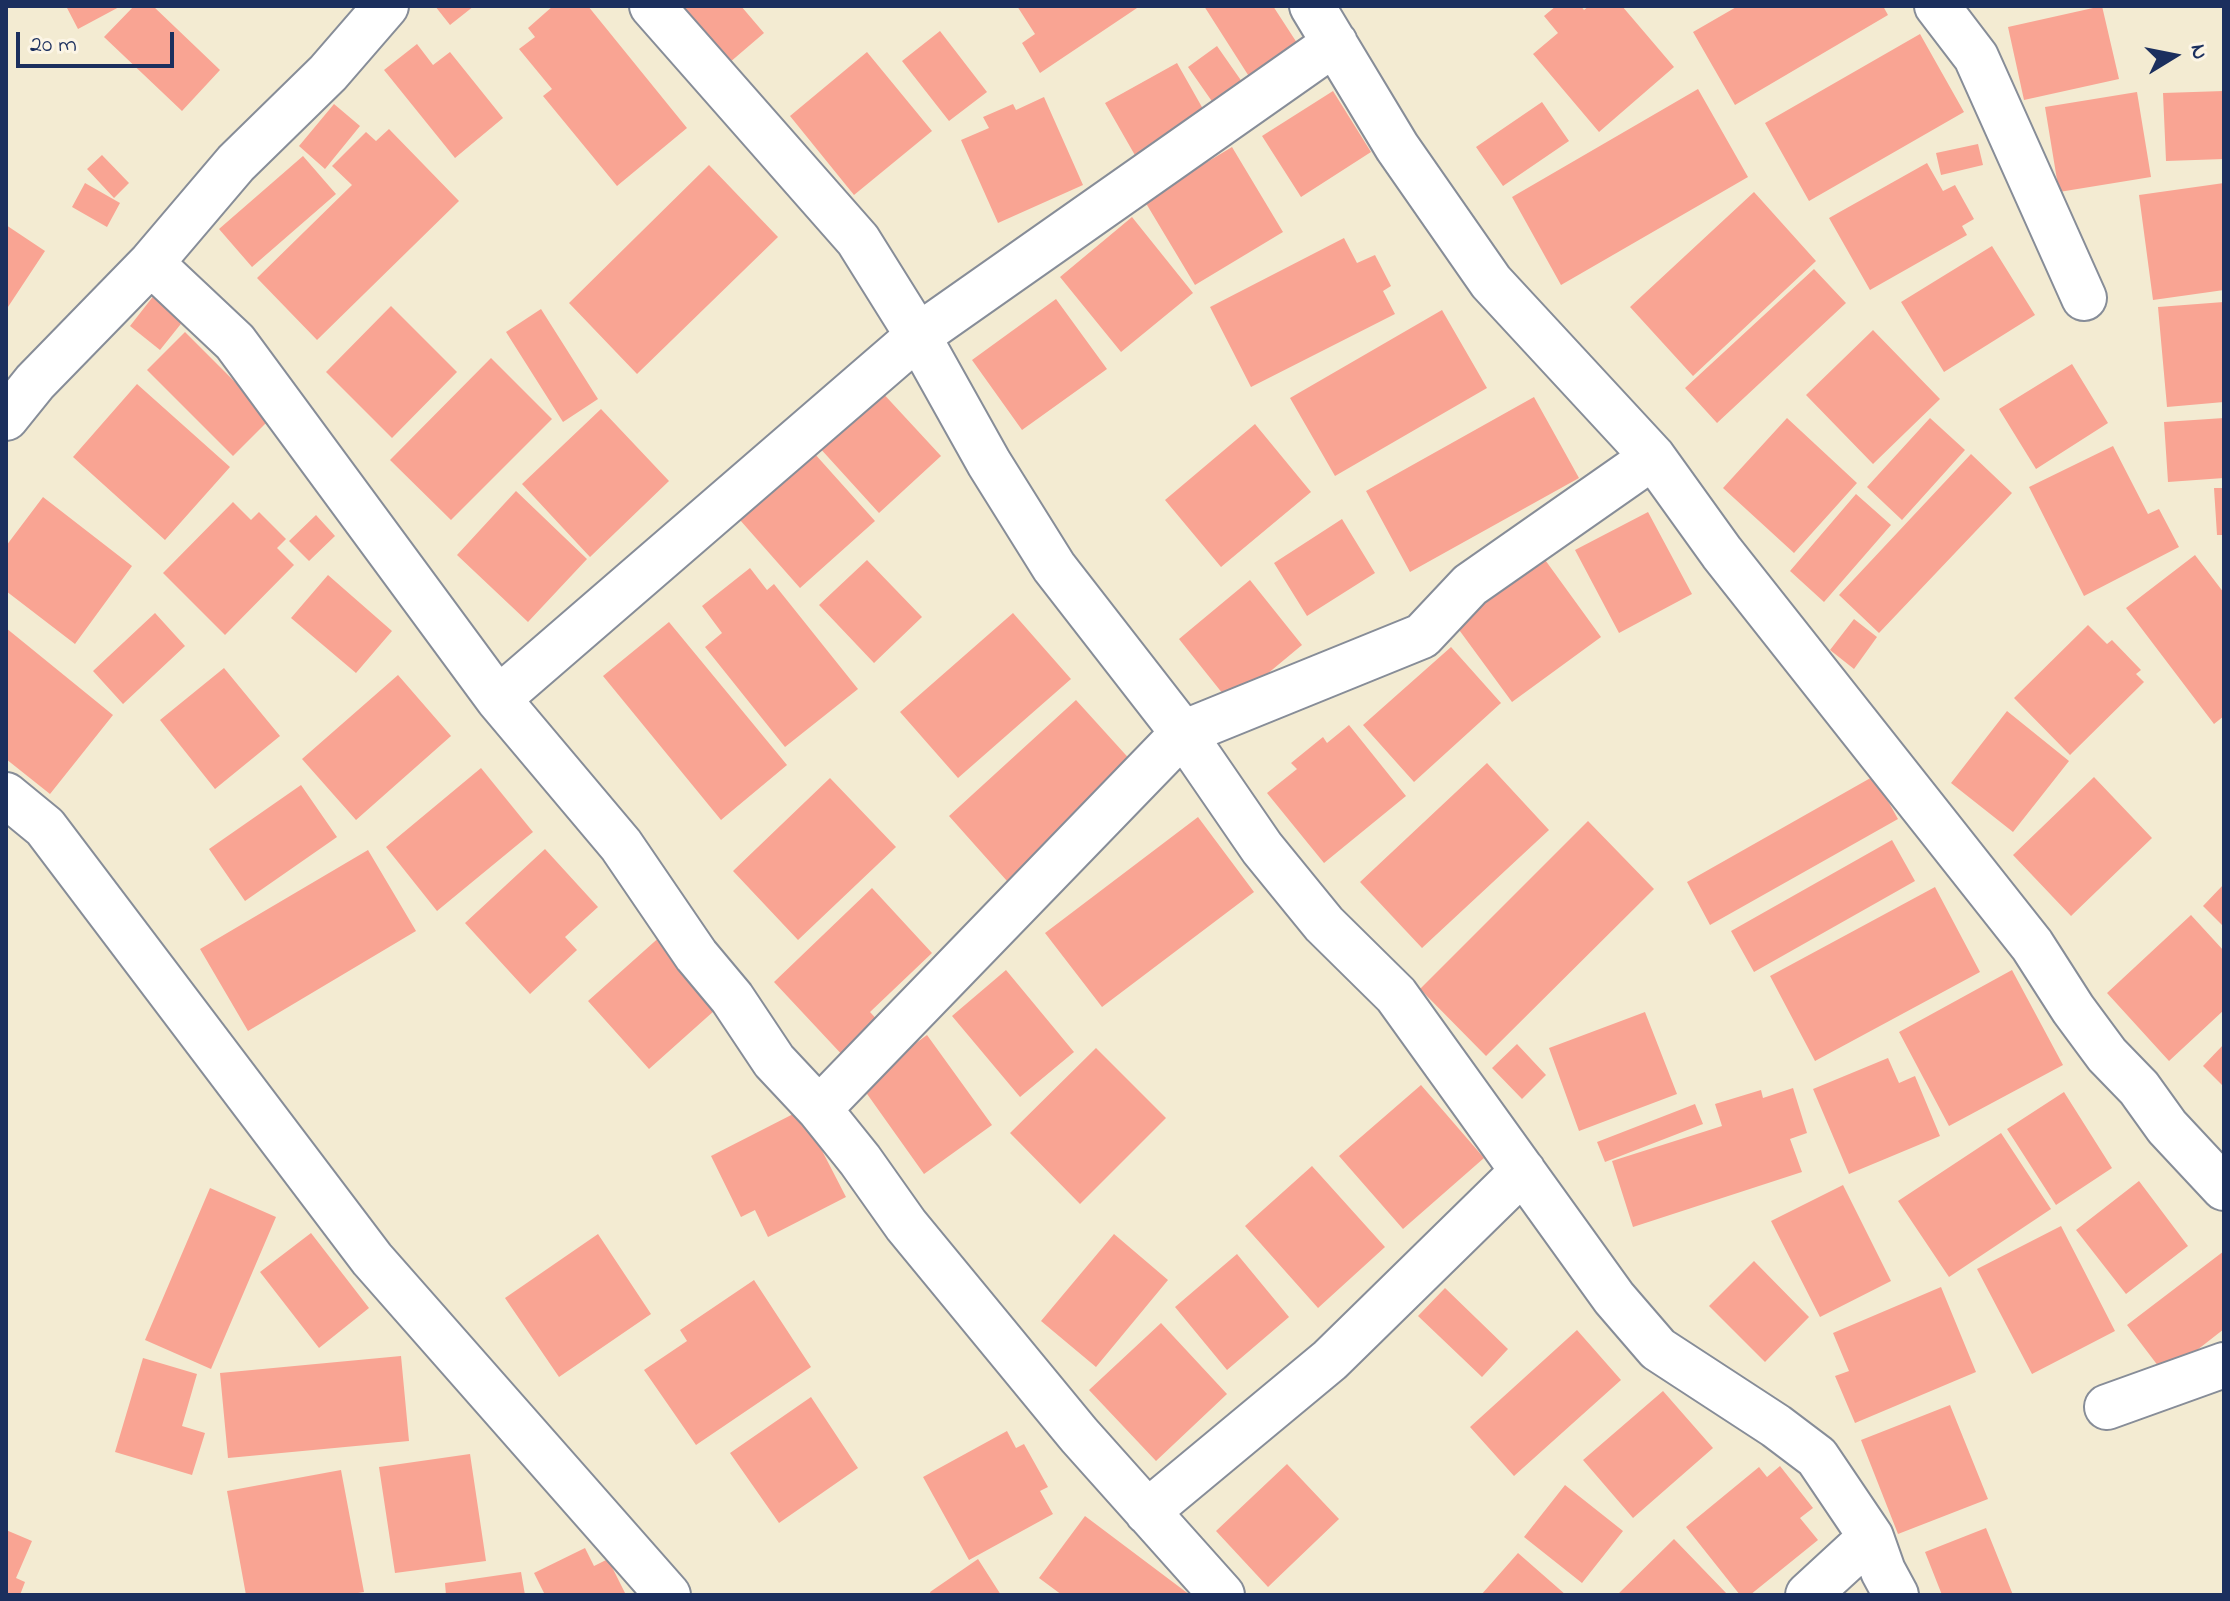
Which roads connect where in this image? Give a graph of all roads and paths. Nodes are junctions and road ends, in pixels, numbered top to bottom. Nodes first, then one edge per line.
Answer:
1 (386, 6) edge
2 (652, 6) edge
3 (1312, 6) edge
4 (1937, 6) edge
5 (1335, 43) junction
6 (151, 263) junction
7 (2084, 298) dead end
8 (918, 336) junction
9 (6, 418) edge
10 (1653, 457) junction
11 (498, 699) junction
12 (1183, 733) junction
13 (6, 795) edge
14 (819, 1109) junction
15 (1523, 1171) junction
16 (2224, 1188) edge
17 (2224, 1365) edge
18 (2107, 1407) dead end
19 (1147, 1512) junction
20 (1871, 1537) junction
21 (668, 1595) edge
22 (1222, 1595) edge
23 (1808, 1595) edge
24 (1896, 1595) edge

1 - 6 street
2 - 8 street
3 - 5 street
4 - 7 street
5 - 8 street
5 - 10 street
6 - 9 street
6 - 11 street
8 - 11 street
8 - 12 street
10 - 12 street
10 - 16 street
11 - 14 street
12 - 14 street
12 - 15 street
13 - 21 street
14 - 19 street
15 - 19 street
15 - 20 street
17 - 18 street
19 - 22 street
20 - 23 street
20 - 24 street

